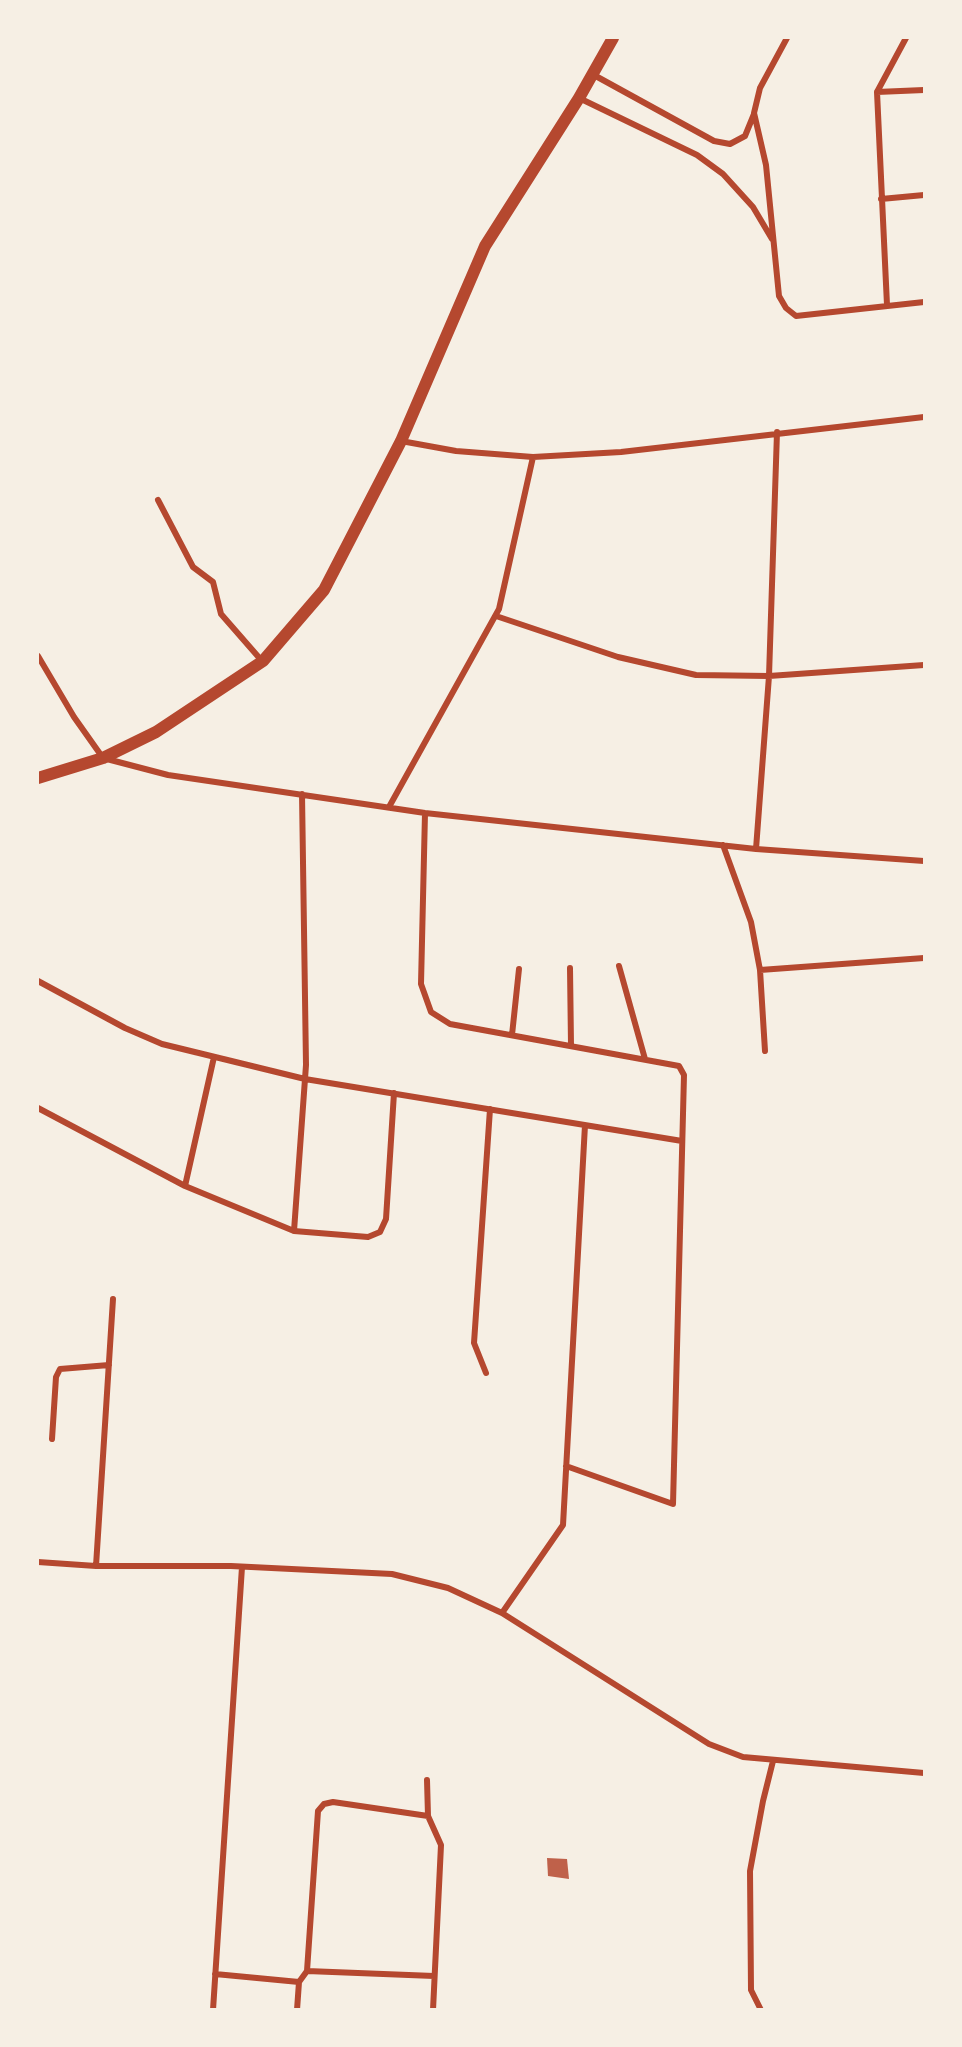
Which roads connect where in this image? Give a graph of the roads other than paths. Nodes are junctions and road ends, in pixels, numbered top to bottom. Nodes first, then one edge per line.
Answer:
1 (613, 38) edge
2 (787, 38) edge
3 (906, 38) edge
4 (592, 74) junction
5 (924, 90) edge
6 (877, 92) junction
7 (579, 98) junction
8 (754, 113) junction
9 (924, 195) edge
10 (881, 199) junction
11 (774, 242) junction
12 (924, 302) edge
13 (887, 305) junction
14 (924, 417) edge
15 (777, 432) junction
16 (401, 441) junction
17 (533, 457) junction
18 (158, 500) dead end
19 (496, 616) junction
20 (38, 656) edge
21 (263, 661) junction
22 (924, 665) edge
23 (769, 676) junction
24 (103, 758) junction
25 (38, 778) edge
26 (302, 794) junction
27 (389, 807) junction
28 (425, 813) junction
29 (723, 845) junction
30 (756, 849) junction
31 (924, 861) edge
32 (924, 958) edge
33 (619, 966) dead end
34 (570, 968) dead end
35 (519, 969) dead end
36 (760, 970) junction
37 (38, 981) edge
38 (512, 1035) junction
39 (571, 1045) junction
40 (765, 1051) dead end
41 (214, 1057) junction
42 (645, 1059) junction
43 (305, 1079) junction
44 (394, 1094) junction
45 (38, 1108) edge
46 (490, 1109) junction
47 (585, 1125) junction
48 (682, 1141) junction
49 (185, 1186) junction
50 (294, 1231) junction
51 (113, 1299) dead end
52 (109, 1365) junction
53 (486, 1373) dead end
54 (52, 1439) dead end
55 (566, 1466) junction
56 (38, 1562) edge
57 (96, 1566) junction
58 (242, 1567) junction
59 (502, 1613) junction
60 (773, 1761) junction
61 (924, 1773) edge
62 (427, 1780) dead end
63 (428, 1816) junction
64 (307, 1971) junction
65 (215, 1974) junction
66 (434, 1976) junction
67 (299, 1982) junction
68 (213, 2010) edge
69 (297, 2010) edge
70 (433, 2010) edge
71 (761, 2010) edge

1 - 4 main road
2 - 8 street
3 - 6 street
4 - 7 main road
4 - 8 street
5 - 6 street
6 - 10 street
7 - 11 street
7 - 16 main road
8 - 11 street
9 - 10 street
10 - 13 street
11 - 13 street
12 - 13 street
14 - 15 street
15 - 17 street
15 - 23 street
16 - 17 street
16 - 21 main road
17 - 19 street
18 - 21 street
19 - 23 street
19 - 27 street
20 - 24 street
21 - 24 main road
22 - 23 street
23 - 30 street
24 - 25 main road
24 - 26 street
26 - 27 street
26 - 43 street
27 - 28 street
28 - 29 street
28 - 38 street
29 - 30 street
29 - 36 street
30 - 31 street
32 - 36 street
33 - 42 street
34 - 39 street
35 - 38 street
36 - 40 street
37 - 41 street
38 - 39 street
39 - 42 street
41 - 43 street
41 - 49 street
42 - 48 street
43 - 44 street
43 - 50 street
44 - 46 street
44 - 50 street
45 - 49 street
46 - 47 street
46 - 53 street
47 - 48 street
47 - 55 street
48 - 55 street
49 - 50 street
51 - 52 street
52 - 54 street
52 - 57 street
55 - 59 street
56 - 57 street
57 - 58 street
58 - 59 street
58 - 65 street
59 - 60 street
60 - 61 street
60 - 71 street
62 - 63 street
63 - 64 street
63 - 66 street
64 - 66 street
64 - 67 street
65 - 67 street
65 - 68 street
66 - 70 street
67 - 69 street

